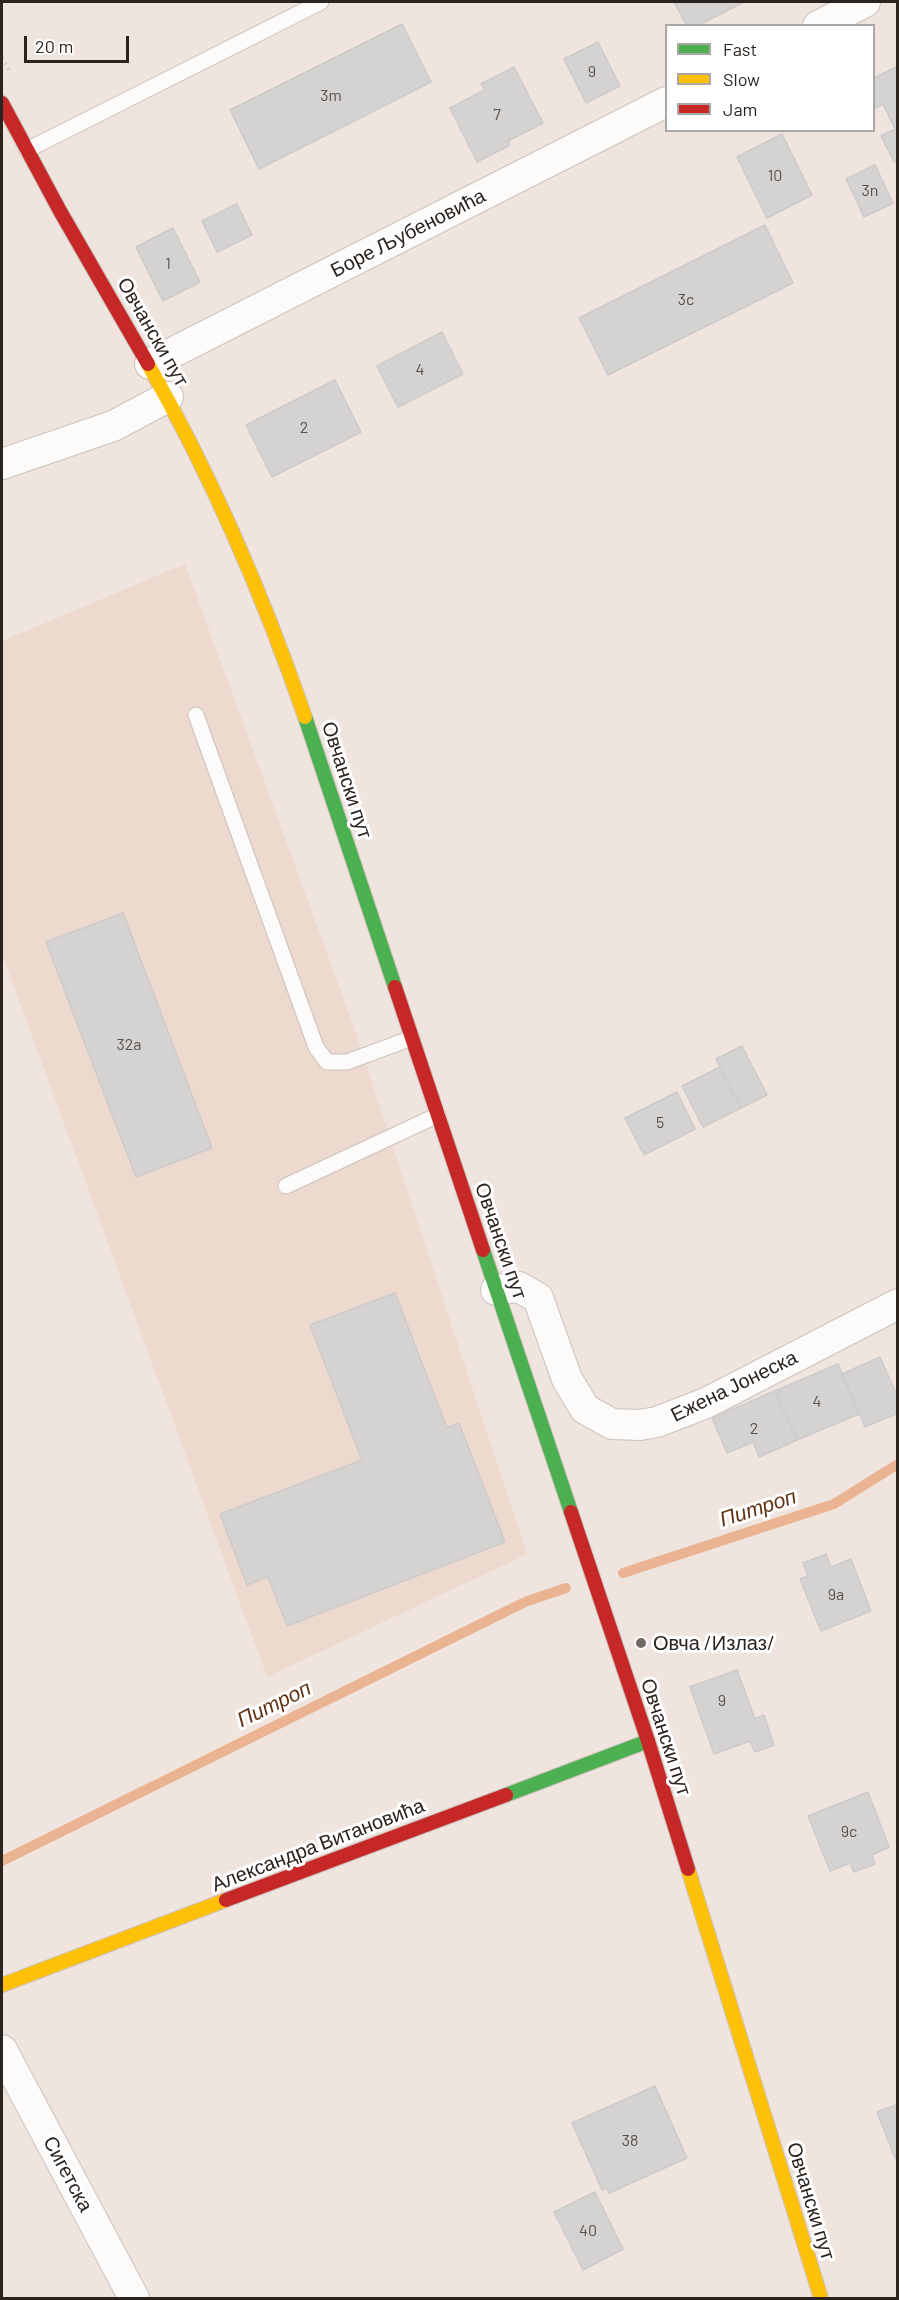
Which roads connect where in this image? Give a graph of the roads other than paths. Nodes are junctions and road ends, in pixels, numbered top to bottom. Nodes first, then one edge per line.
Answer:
1 (321, 2) edge
2 (866, 2) edge
3 (822, 24) edge
4 (2, 103) edge
5 (665, 103) edge
6 (21, 154) junction
7 (150, 364) junction
8 (168, 397) junction
9 (2, 464) edge
10 (196, 715) dead end
11 (412, 1038) junction
12 (438, 1115) junction
13 (286, 1186) dead end
14 (496, 1290) junction
15 (897, 1304) edge
16 (648, 1741) junction
17 (2, 1985) edge
18 (2, 2050) edge
19 (134, 2298) edge
20 (820, 2298) edge

1 - 6 lane
2 - 3 street
4 - 6 street, Овчански пут
5 - 7 street, Боре Љубеновића
6 - 7 street, Овчански пут
7 - 8 street, Овчански пут
8 - 9 street
8 - 11 street, Овчански пут
10 - 11 lane
11 - 12 street, Овчански пут
12 - 13 lane
12 - 14 street, Овчански пут
14 - 15 street, Ежена Јонеска
14 - 16 street, Овчански пут
16 - 17 street, Александра Витановића
16 - 20 street, Овчански пут
18 - 19 street, Сигетска

